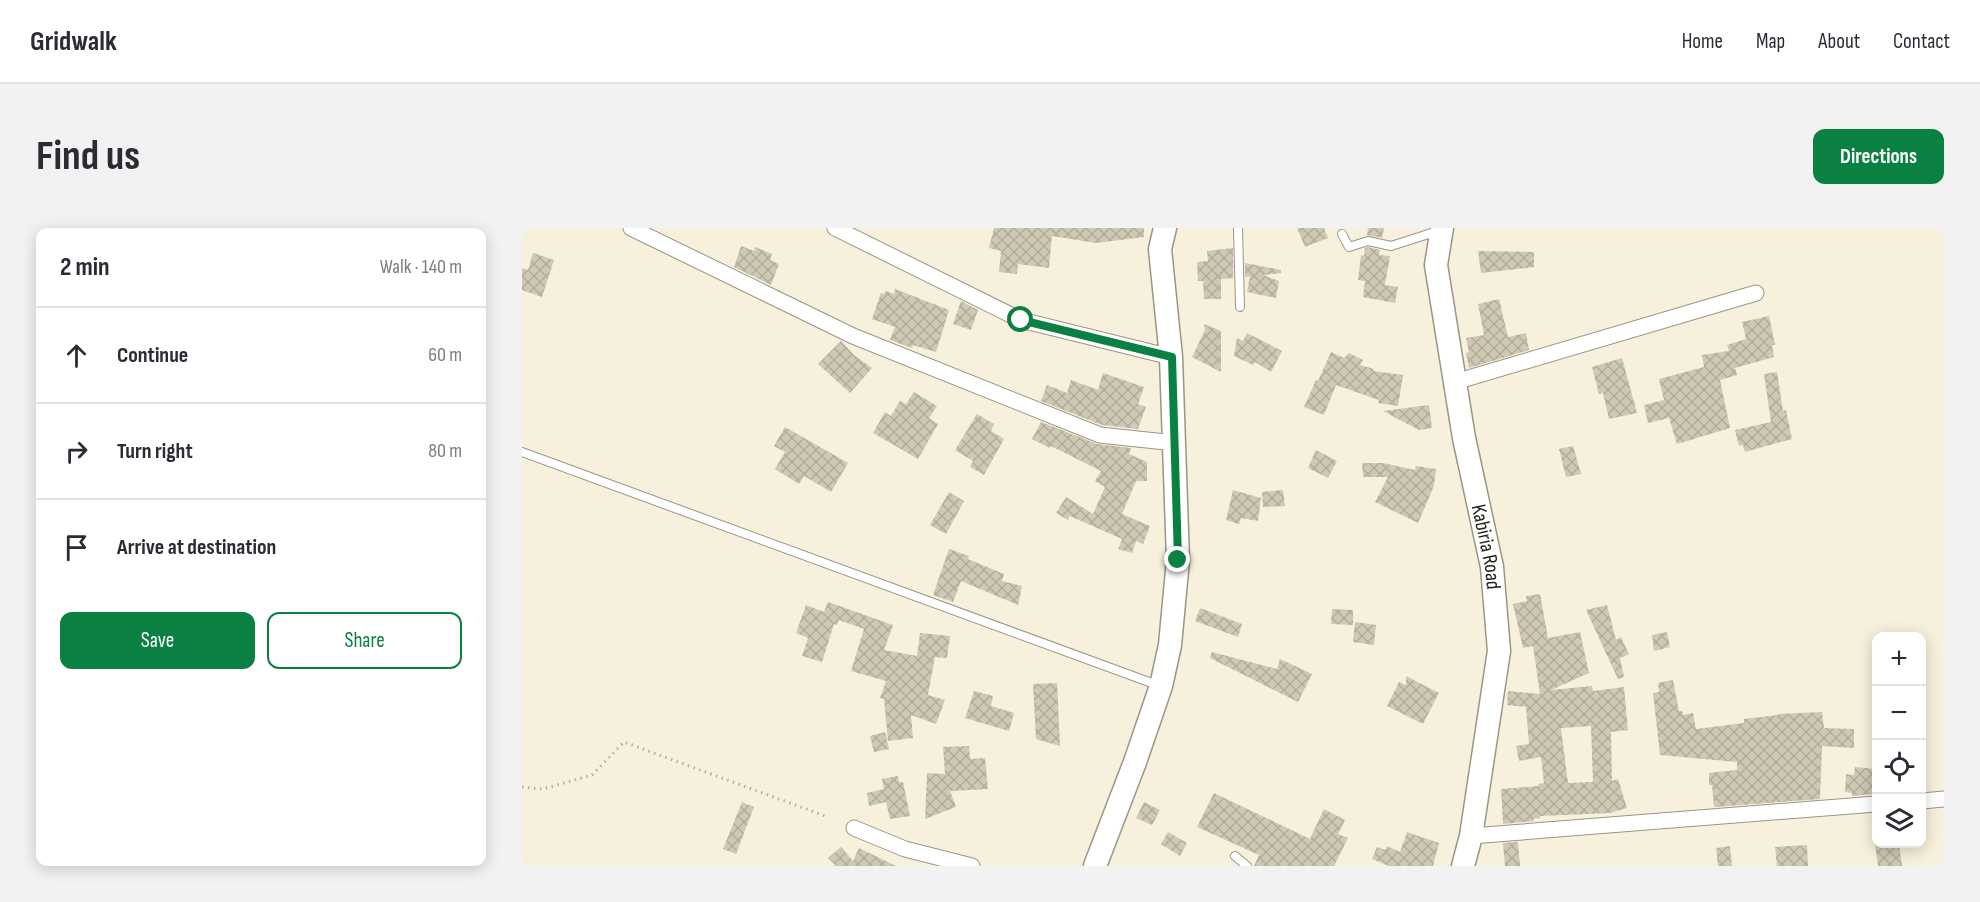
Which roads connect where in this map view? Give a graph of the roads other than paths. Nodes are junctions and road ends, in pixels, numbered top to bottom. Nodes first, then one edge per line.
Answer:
1 (631, 228) edge
2 (835, 228) edge
3 (1165, 228) edge
4 (1238, 228) edge
5 (1442, 229) edge
6 (1342, 234) dead end
7 (1756, 293) dead end
8 (1240, 307) dead end
9 (1172, 357) junction
10 (1455, 382) junction
11 (1175, 443) junction
12 (522, 452) edge
13 (1161, 686) junction
14 (1944, 799) edge
15 (1926, 801) edge
16 (1872, 804) edge
17 (854, 828) dead end
18 (1471, 836) junction
19 (1235, 856) dead end
20 (972, 866) edge
21 (1095, 866) edge
22 (1247, 866) edge
23 (1463, 866) edge

1 - 11 street
2 - 9 street
3 - 9 main road
4 - 8 lane
5 - 6 lane
5 - 10 main road, Kabiria Road
7 - 10 street
9 - 11 main road
10 - 18 main road, Kabiria Road
11 - 13 main road
12 - 13 lane
13 - 21 main road
14 - 15 street
16 - 18 street
17 - 20 street
18 - 23 main road, Kabiria Road
19 - 22 lane

